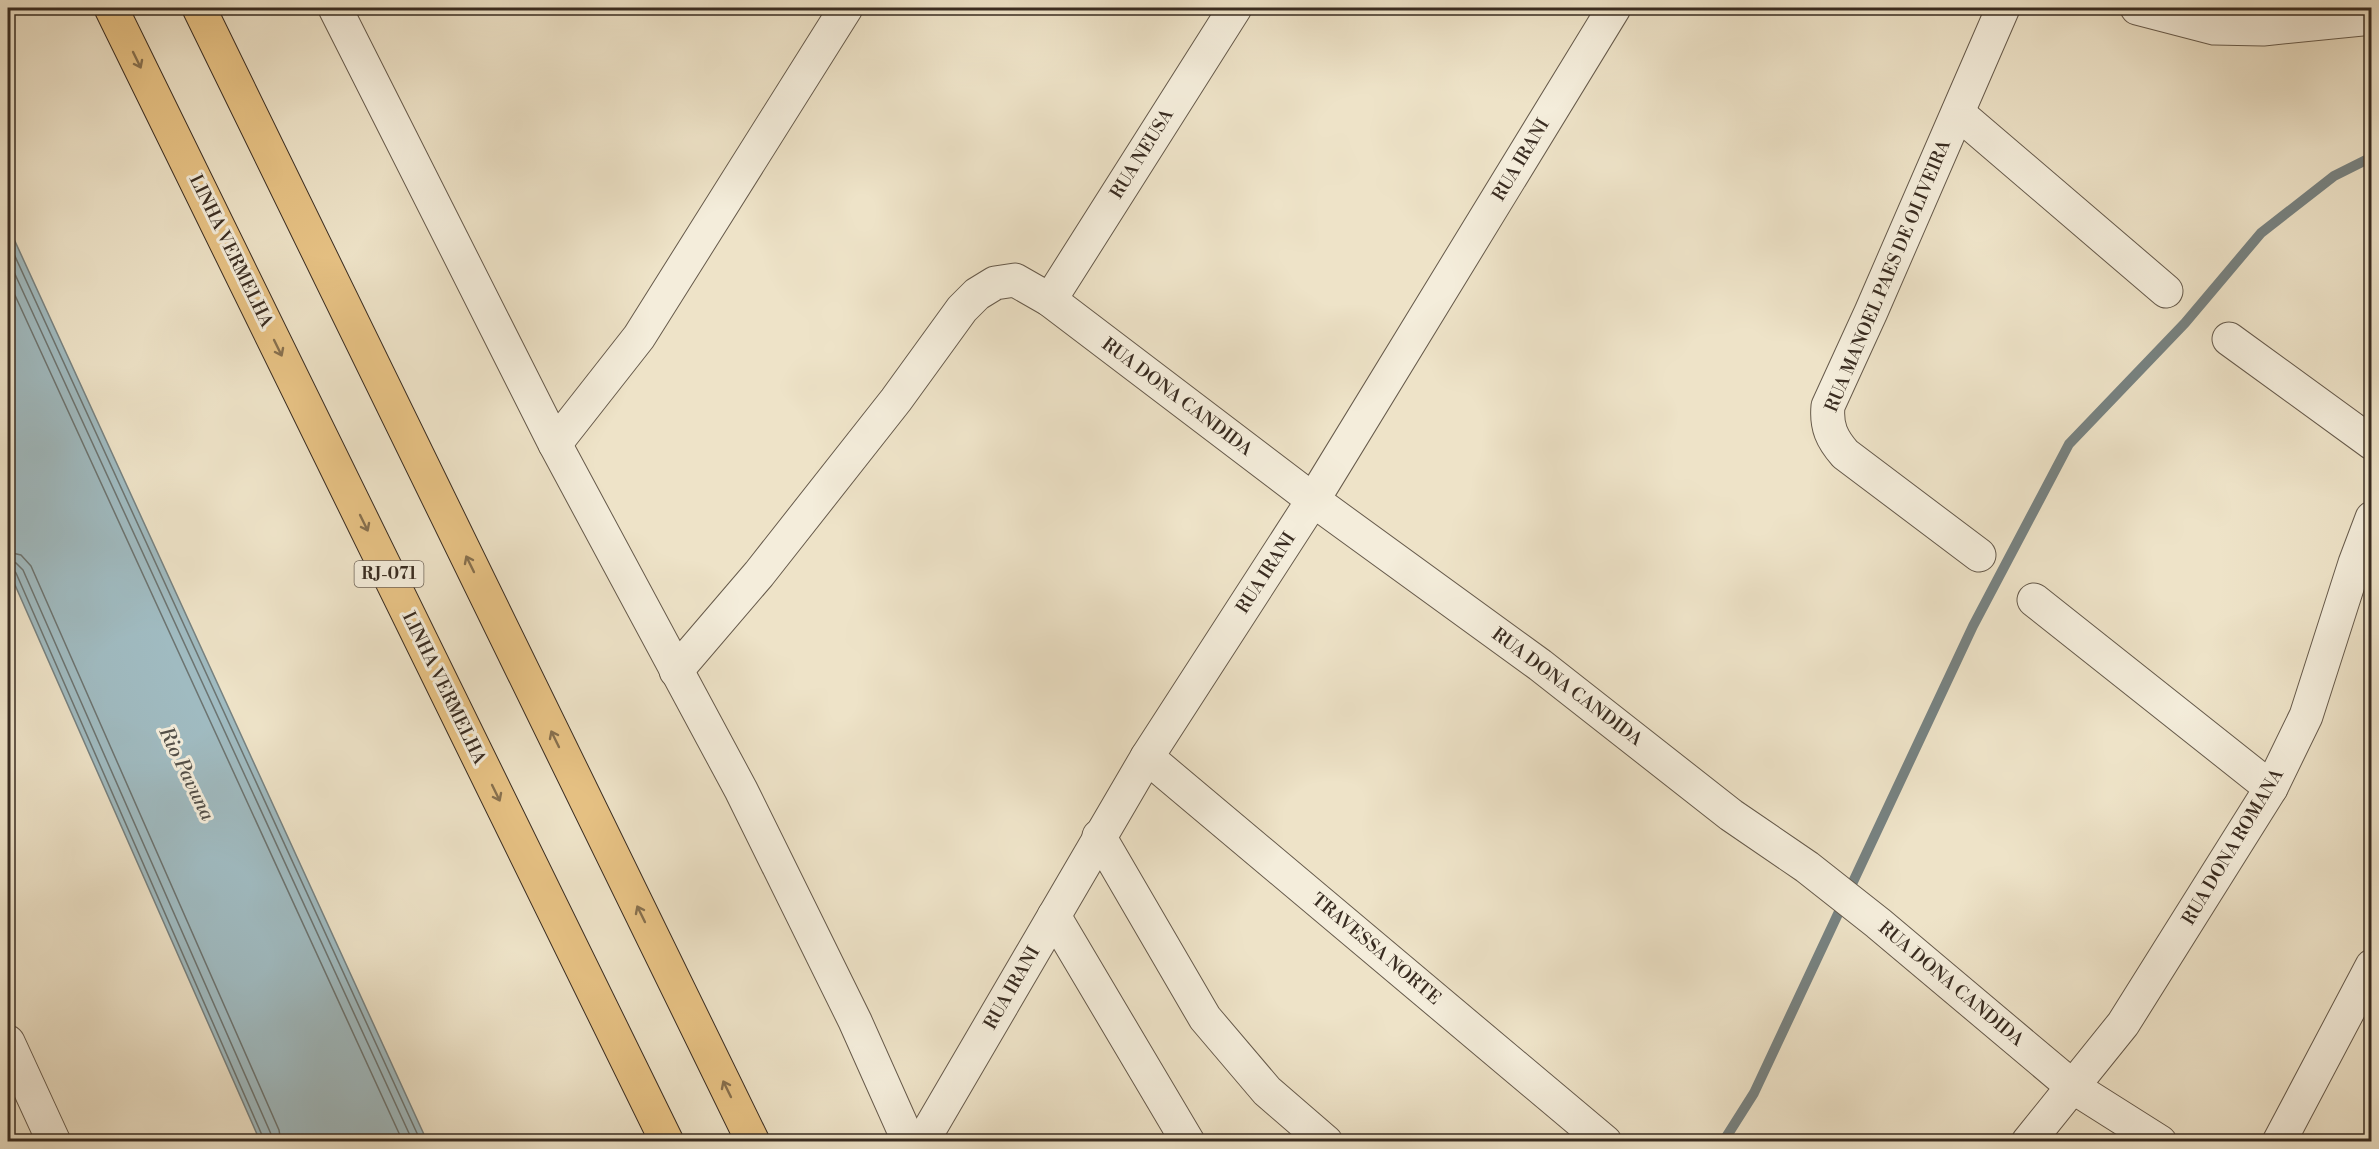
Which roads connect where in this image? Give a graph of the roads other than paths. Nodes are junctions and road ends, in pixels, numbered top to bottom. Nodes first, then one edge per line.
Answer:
1 (111, 8) edge
2 (199, 8) edge
3 (335, 8) edge
4 (846, 8) edge
5 (1235, 8) edge
6 (1614, 8) edge
7 (2003, 8) edge
8 (2137, 8) edge
9 (2372, 18) edge
10 (1958, 113) junction
11 (2166, 291) dead end
12 (1050, 300) junction
13 (2229, 339) dead end
14 (2372, 443) edge
15 (555, 444) junction
16 (1313, 500) junction
17 (2372, 518) edge
18 (1978, 555) dead end
19 (2034, 600) dead end
20 (676, 671) junction
21 (1147, 757) junction
22 (2271, 788) junction
23 (1099, 836) junction
24 (1054, 916) junction
25 (2372, 966) edge
26 (8, 1042) edge
27 (2073, 1087) junction
28 (54, 1142) edge
29 (667, 1142) edge
30 (753, 1142) edge
31 (909, 1142) edge
32 (922, 1142) edge
33 (1188, 1142) edge
34 (1326, 1142) edge
35 (1605, 1142) edge
36 (2028, 1142) edge
37 (2160, 1142) edge
38 (2279, 1142) edge

1 -> 29 highway, LINHA VERMELHA / RJ-071
30 -> 2 highway
3 - 15 street
4 - 15 street
5 - 12 street, RUA NEUSA
6 - 16 street, RUA IRANI
7 - 10 street, RUA MANOEL PAES DE OLIVEIRA
8 - 9 street
10 - 11 street
10 - 18 street, RUA MANOEL PAES DE OLIVEIRA
12 - 16 street, RUA DONA CANDIDA
12 - 20 street, RUA DONA CANDIDA
13 - 14 street
15 - 20 street
16 - 21 street, RUA IRANI
16 - 27 street, RUA DONA CANDIDA
17 - 22 street, RUA DONA ROMANA
19 - 22 street
20 - 31 street
21 - 23 street, RUA IRANI
21 - 35 street, TRAVESSA NORTE
22 - 27 street, RUA DONA ROMANA
23 - 24 street, RUA IRANI
23 - 34 street
24 - 32 street, RUA IRANI
24 - 33 street
25 - 38 street
26 - 28 street
27 - 36 street, RUA DONA ROMANA
27 - 37 street, RUA DONA CANDIDA

